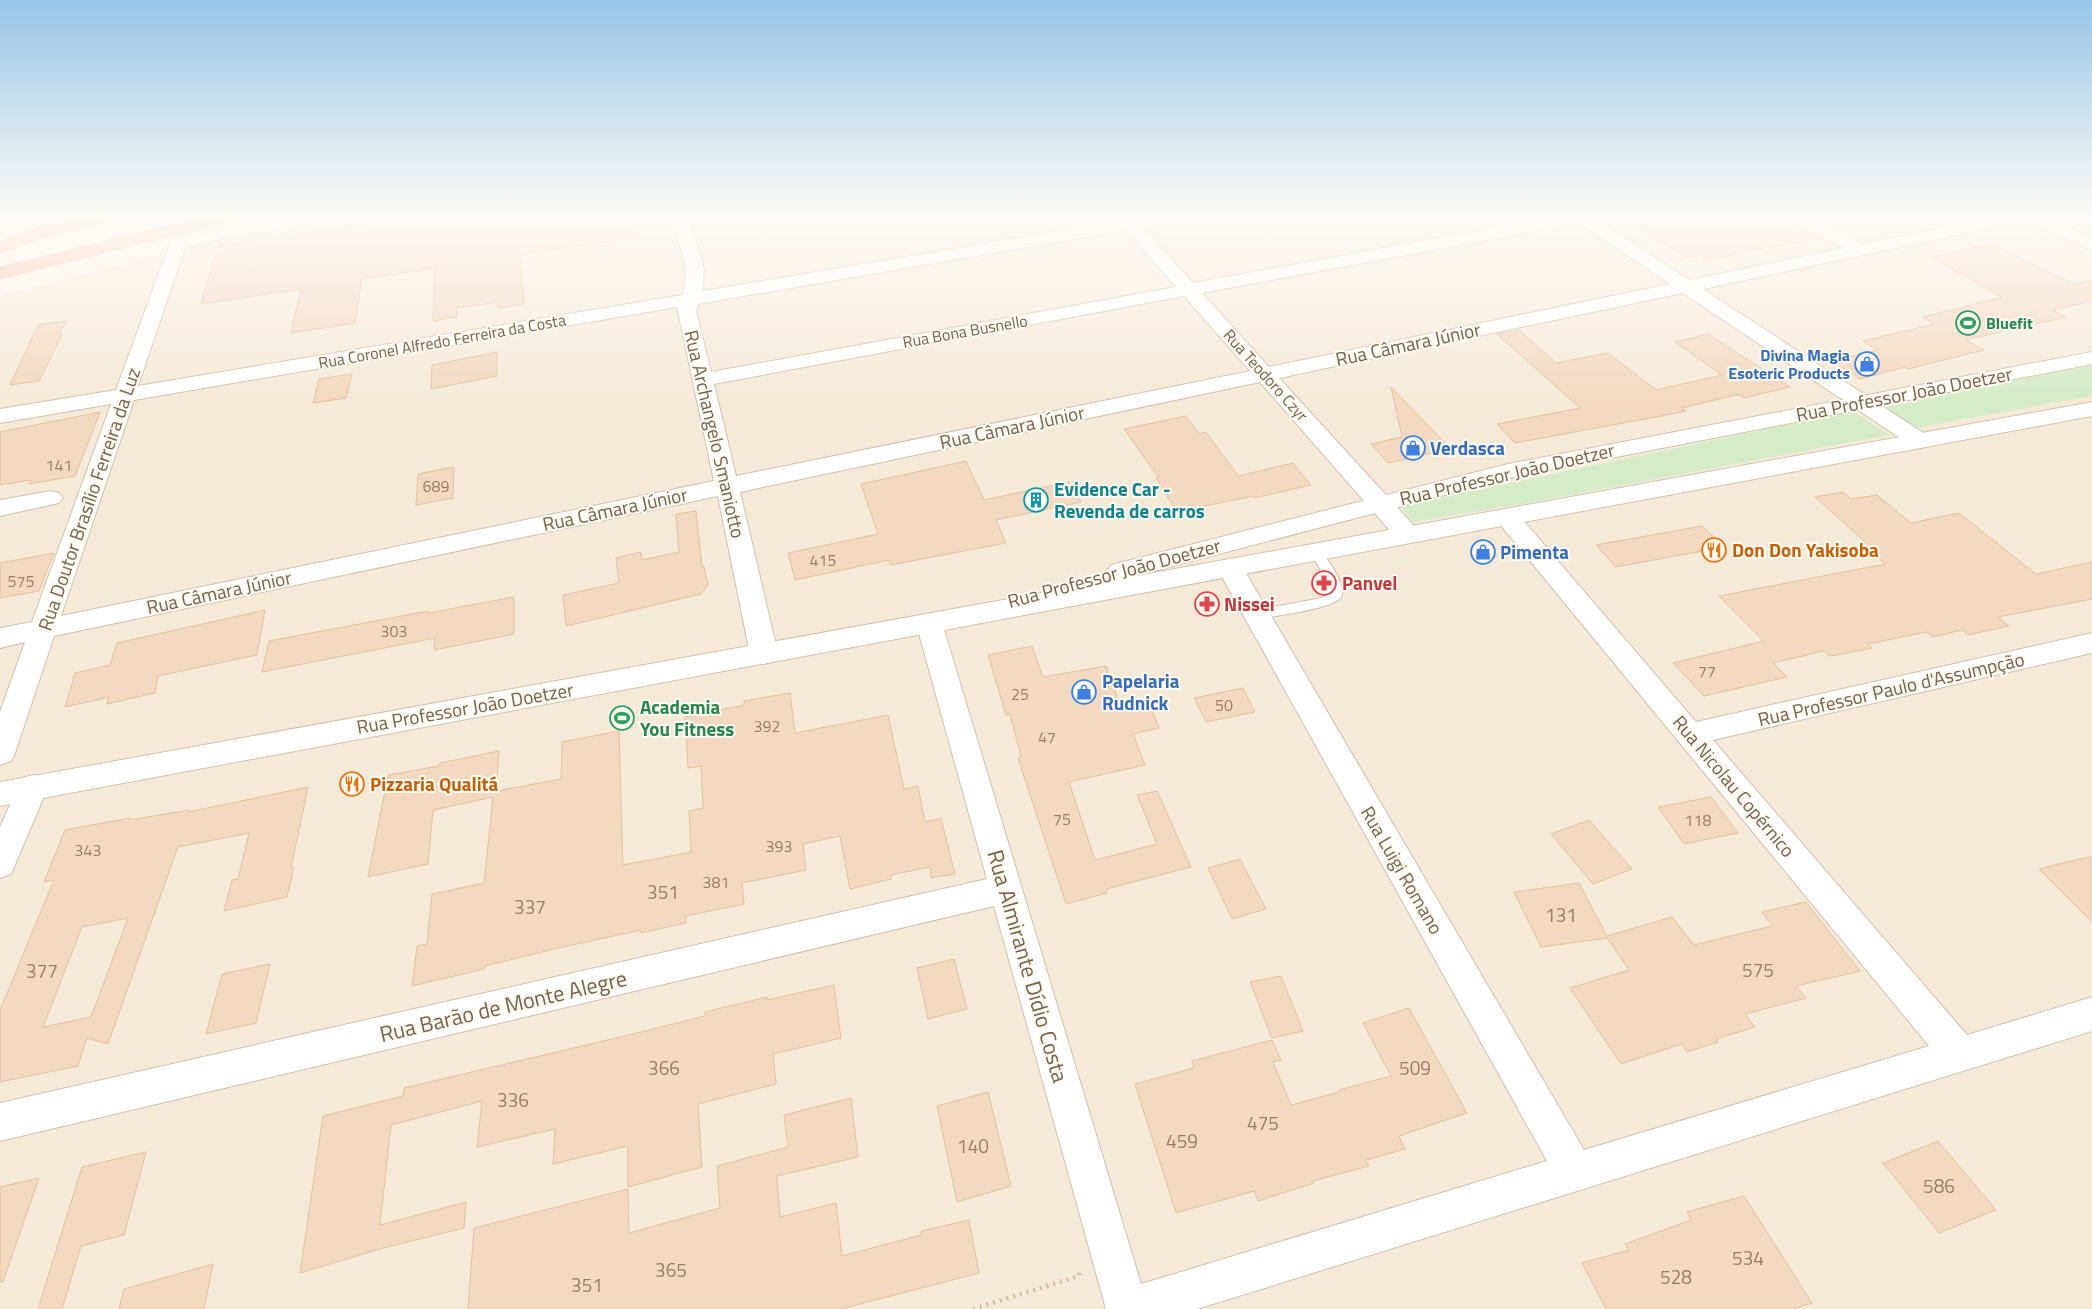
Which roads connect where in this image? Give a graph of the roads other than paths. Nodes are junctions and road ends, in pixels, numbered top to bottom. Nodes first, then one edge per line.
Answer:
1 (47, 277) edge
2 (166, 277) edge
3 (695, 277) edge
4 (813, 277) edge
5 (1178, 277) edge
6 (1257, 277) edge
7 (1673, 277) edge
8 (1729, 277) edge
9 (1686, 286) junction
10 (0, 289) edge
11 (1189, 290) junction
12 (692, 299) junction
13 (2092, 358) edge
14 (1264, 374) junction
15 (702, 380) junction
16 (126, 394) junction
17 (1863, 403) junction
18 (2090, 411) edge
19 (0, 416) edge
20 (1920, 441) junction
21 (726, 486) junction
22 (51, 498) dead end
23 (1380, 503) junction
24 (0, 508) edge
25 (1507, 517) junction
26 (1408, 535) junction
27 (1316, 552) junction
28 (1230, 568) junction
29 (1256, 614) junction
30 (929, 623) junction
31 (44, 629) junction
32 (0, 638) edge
33 (2092, 643) edge
34 (764, 654) junction
35 (1690, 734) junction
36 (0, 753) edge
37 (33, 787) junction
38 (0, 794) edge
39 (0, 864) edge
40 (1006, 889) junction
41 (2092, 1014) edge
42 (1960, 1055) junction
43 (0, 1122) edge
44 (1575, 1173) junction
45 (1128, 1309) edge

1 - 10 highway
2 - 16 street, Rua Doutor Brasílio Ferreira da Luz
3 - 12 street, Rua Archangelo Smaniotto
4 - 12 street, Rua Coronel Alfredo Ferreira da Costa
5 - 11 street, Rua Teodoro Czyr
6 - 11 street, Rua Bona Busnello
7 - 9 street
8 - 9 street, Rua Câmara Júnior
9 - 14 street, Rua Câmara Júnior
9 - 17 street
11 - 14 street, Rua Teodoro Czyr
11 - 15 street, Rua Bona Busnello
12 - 15 street, Rua Archangelo Smaniotto
12 - 16 street, Rua Coronel Alfredo Ferreira da Costa
13 - 17 street, Rua Professor João Doetzer
14 - 21 street, Rua Câmara Júnior
14 - 23 street, Rua Teodoro Czyr
15 - 21 street, Rua Archangelo Smaniotto
16 - 19 street, Rua Coronel Alfredo Ferreira da Costa
16 - 31 street, Rua Doutor Brasílio Ferreira da Luz
17 - 20 street
17 - 23 street, Rua Professor João Doetzer
18 - 20 street, Rua Professor João Doetzer
20 - 25 street, Rua Professor João Doetzer
21 - 31 street, Rua Câmara Júnior
21 - 34 street, Rua Archangelo Smaniotto
22 - 24 street
23 - 26 street, Rua Teodoro Czyr
23 - 30 street, Rua Professor João Doetzer
25 - 26 street, Rua Professor João Doetzer
25 - 35 street, Rua Nicolau Copérnico
26 - 27 street, Rua Professor João Doetzer
27 - 28 street, Rua Professor João Doetzer
27 - 29 lane
28 - 29 street, Rua Luigi Romano
28 - 30 street, Rua Professor João Doetzer
29 - 44 street, Rua Luigi Romano
30 - 34 street, Rua Professor João Doetzer
30 - 40 street, Rua Almirante Dídio Costa
31 - 32 street, Rua Câmara Júnior
31 - 36 street, Rua Doutor Brasílio Ferreira da Luz
33 - 35 street, Rua Professor Paulo d'Assumpção
34 - 37 street, Rua Professor João Doetzer
35 - 42 street, Rua Nicolau Copérnico
37 - 38 street, Rua Professor João Doetzer
37 - 39 street
40 - 43 street, Rua Barão de Monte Alegre
40 - 45 street, Rua Almirante Dídio Costa
41 - 42 street
42 - 44 street
44 - 45 street

